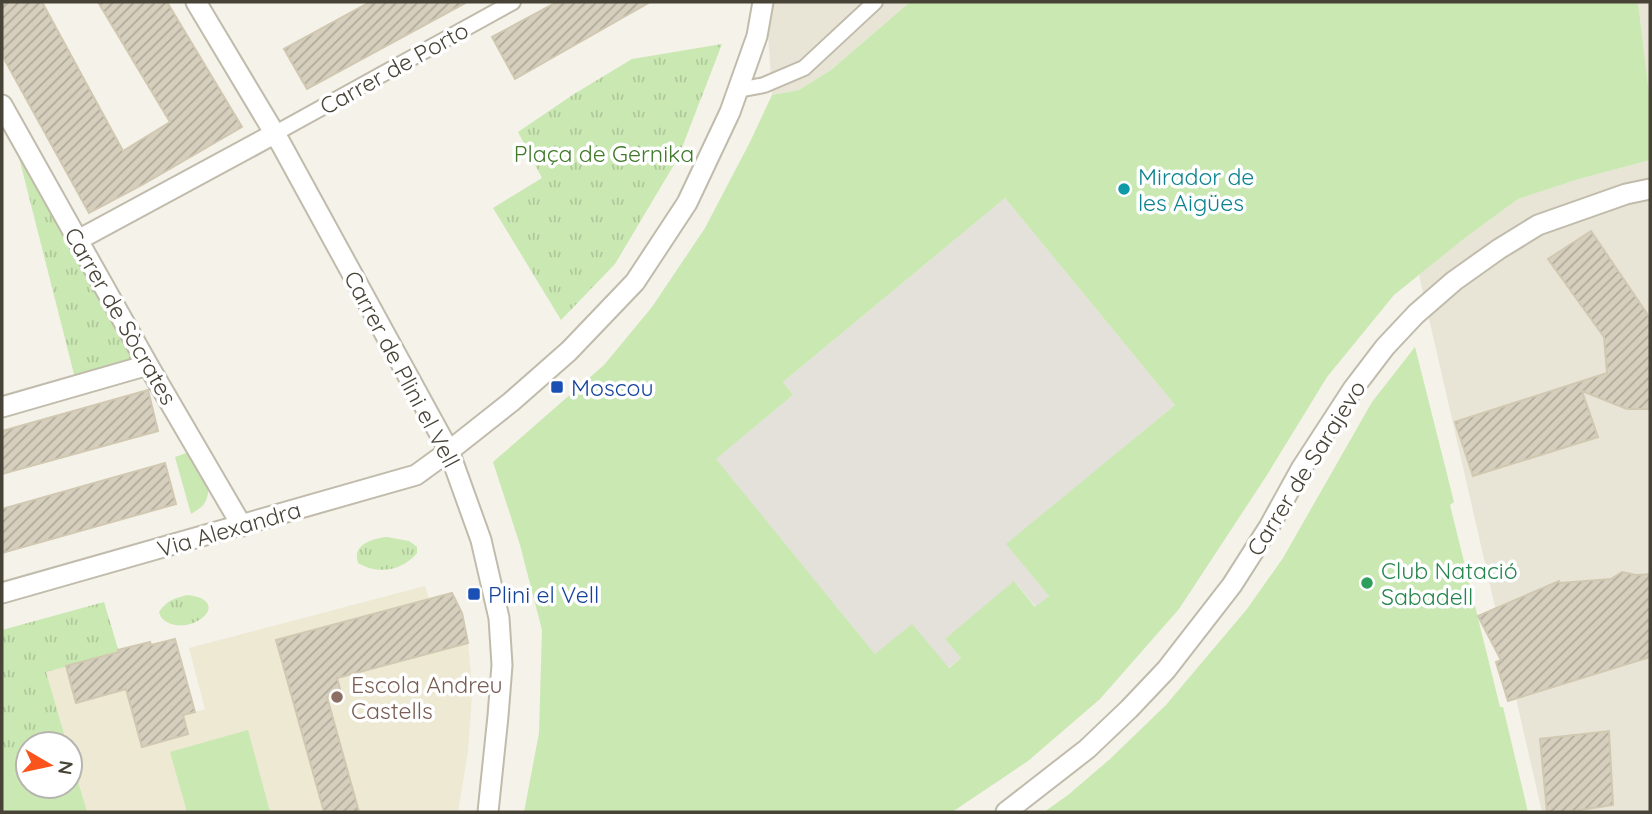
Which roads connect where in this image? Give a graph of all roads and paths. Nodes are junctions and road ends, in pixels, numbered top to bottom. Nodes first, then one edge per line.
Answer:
1 (196, 2) edge
2 (513, 2) edge
3 (763, 2) edge
4 (875, 2) edge
5 (738, 90) junction
6 (4, 114) edge
7 (274, 134) junction
8 (1650, 189) edge
9 (78, 240) junction
10 (148, 365) junction
11 (2, 407) edge
12 (449, 451) junction
13 (242, 526) junction
14 (2, 593) edge
15 (488, 812) edge
16 (1006, 812) edge

1 - 7 street, Carrer de Plini el Vell
2 - 7 street, Carrer de Porto
3 - 5 street, Via Alexandra
4 - 5 street
5 - 12 street, Via Alexandra
6 - 9 street, Carrer de Sòcrates
7 - 9 street
7 - 12 street, Carrer de Plini el Vell
8 - 16 street, Carrer de Sarajevo
9 - 10 street, Carrer de Sòcrates
10 - 11 street
10 - 13 street, Carrer de Sòcrates
12 - 13 street, Via Alexandra
12 - 15 street, Carrer de Plini el Vell
13 - 14 street, Via Alexandra

